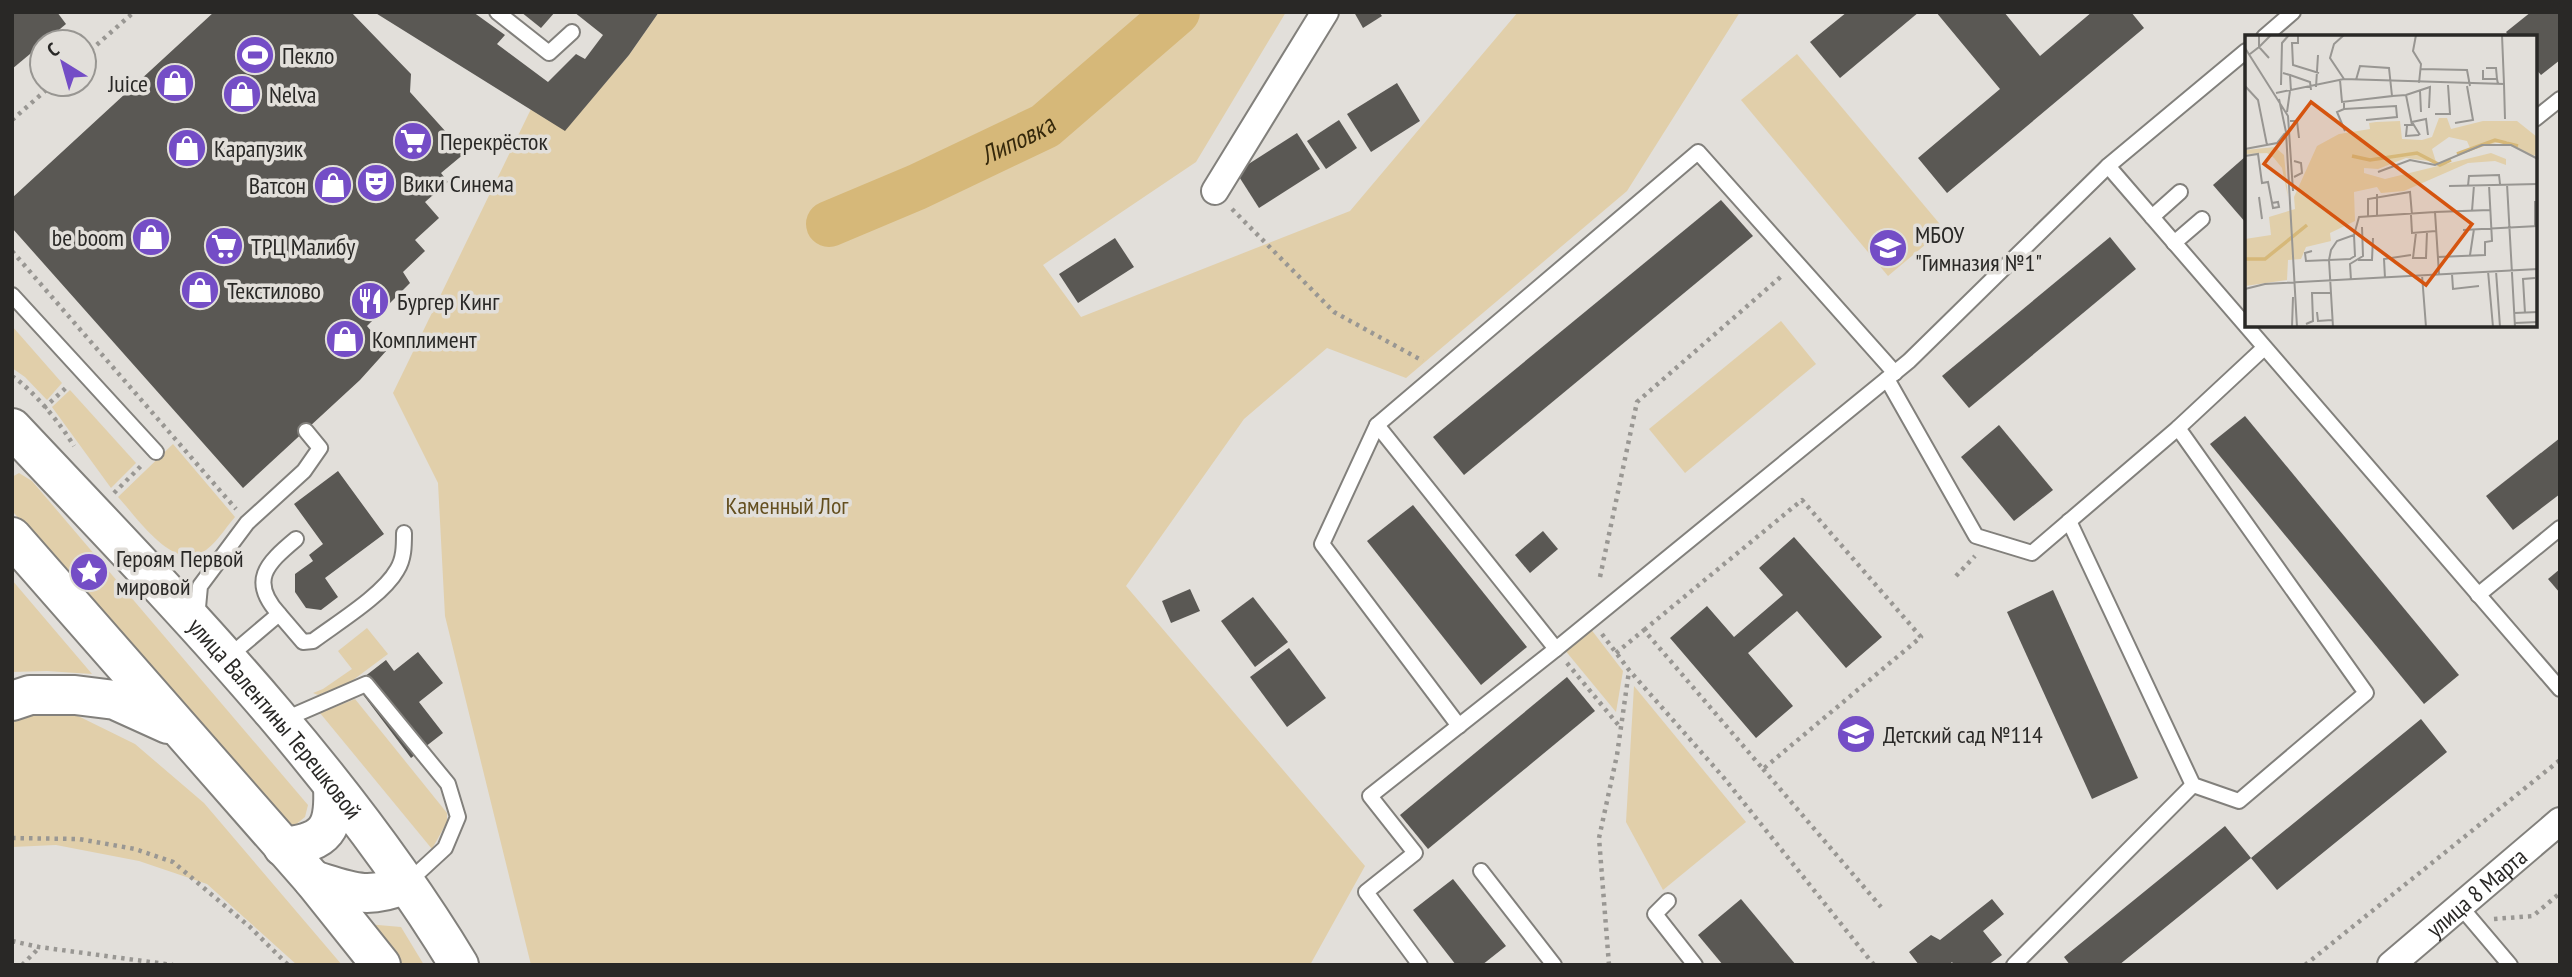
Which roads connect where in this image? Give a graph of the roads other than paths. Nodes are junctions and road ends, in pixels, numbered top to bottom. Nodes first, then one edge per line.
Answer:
1 (497, 12) edge
2 (1325, 12) edge
3 (2293, 12) edge
4 (572, 32) dead end
5 (2266, 35) edge
6 (2245, 52) edge
7 (2560, 99) edge
8 (2537, 117) edge
9 (2108, 166) junction
10 (1215, 191) road end
11 (2180, 192) dead end
12 (2152, 217) junction
13 (2202, 219) dead end
14 (2174, 243) junction
15 (12, 295) edge
16 (2245, 326) edge
17 (2246, 327) edge
18 (2264, 348) junction
19 (1891, 376) junction
20 (1377, 425) junction
21 (12, 428) edge
22 (2178, 428) junction
23 (306, 431) dead end
24 (156, 452) road end
25 (25, 456) edge
26 (2069, 521) junction
27 (2560, 528) edge
28 (404, 533) dead end
29 (12, 537) edge
30 (296, 539) dead end
31 (2478, 595) junction
32 (279, 614) junction
33 (196, 626) junction
34 (1556, 649) junction
35 (226, 659) junction
36 (2560, 689) edge
37 (12, 701) edge
38 (281, 721) junction
39 (1459, 726) junction
40 (180, 730) junction
41 (2193, 785) junction
42 (333, 786) junction
43 (2560, 821) edge
44 (283, 847) junction
45 (1481, 871) dead end
46 (313, 880) junction
47 (406, 884) junction
48 (1668, 901) dead end
49 (2466, 914) junction
50 (381, 965) edge
51 (459, 965) edge
52 (1420, 965) edge
53 (1554, 965) edge
54 (1695, 965) edge
55 (2014, 965) edge
56 (2391, 965) edge
57 (2510, 965) edge

1 - 4 lane
2 - 10 street
3 - 5 lane
6 - 9 lane
7 - 8 lane
9 - 12 lane
9 - 19 lane
11 - 12 lane
12 - 14 lane
13 - 14 lane
14 - 16 lane
15 - 24 lane
17 - 18 lane
18 - 22 lane
18 - 31 lane
19 - 20 lane
19 - 26 lane
19 - 34 lane
20 - 34 lane
20 - 39 lane
21 - 25 main road, улица Валентины Терешковой
22 - 26 lane
22 - 41 lane
23 - 33 lane
25 - 33 main road, улица Валентины Терешковой
26 - 41 lane
27 - 31 lane
28 - 32 lane
29 - 40 main road
30 - 32 lane
31 - 36 lane
32 - 35 lane
33 - 35 main road, улица Валентины Терешковой
34 - 39 lane
35 - 38 main road, улица Валентины Терешковой
37 - 40 main road
38 - 42 main road, улица Валентины Терешковой
38 - 47 lane
39 - 52 lane
40 - 44 main road
41 - 55 lane
42 - 44 main road
42 - 47 main road, улица Валентины Терешковой
43 - 49 street, улица 8 Марта
44 - 46 main road
45 - 53 lane
46 - 47 main road
46 - 50 main road
47 - 51 main road, улица Валентины Терешковой
48 - 54 lane
49 - 56 street, улица 8 Марта
49 - 57 lane

